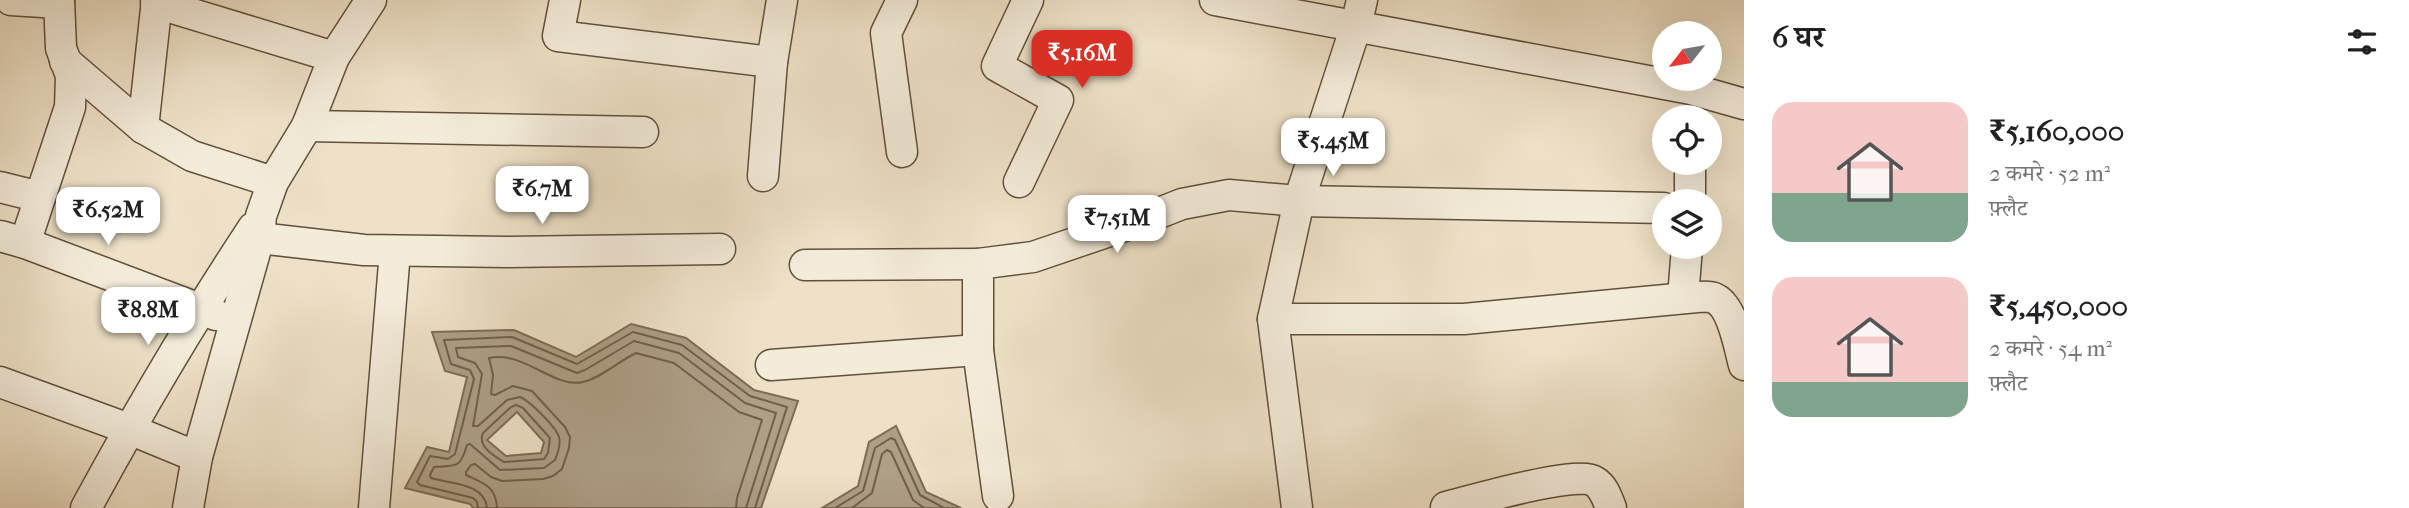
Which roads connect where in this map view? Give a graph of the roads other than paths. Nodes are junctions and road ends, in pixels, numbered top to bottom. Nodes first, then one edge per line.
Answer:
1 (11, 0) edge
2 (371, 0) edge
3 (565, 0) edge
4 (782, 0) edge
5 (902, 0) edge
6 (1028, 0) edge
7 (1215, 0) edge
8 (59, 1) edge
9 (156, 1) edge
10 (1359, 13) edge
11 (334, 57) junction
12 (65, 61) junction
13 (772, 62) junction
14 (1691, 103) edge
15 (1744, 104) edge
16 (307, 126) junction
17 (143, 128) junction
18 (643, 132) dead end
19 (902, 152) dead end
20 (763, 176) dead end
21 (273, 182) junction
22 (1019, 183) dead end
23 (0, 187) edge
24 (40, 198) junction
25 (1299, 201) junction
26 (1652, 208) edge
27 (260, 227) junction
28 (13, 239) edge
29 (720, 248) dead end
30 (395, 251) junction
31 (1686, 259) edge
32 (978, 264) junction
33 (805, 265) dead end
34 (1683, 298) junction
35 (200, 308) junction
36 (1273, 319) junction
37 (234, 323) junction
38 (978, 350) junction
39 (771, 365) dead end
40 (1744, 365) edge
41 (0, 382) edge
42 (129, 429) junction
43 (197, 457) junction
44 (998, 496) dead end
45 (86, 508) edge
46 (188, 508) edge
47 (374, 508) edge
48 (1297, 508) edge
49 (1445, 508) edge
50 (1611, 508) edge

1 - 8 street
2 - 11 street
3 - 13 street
4 - 13 street
5 - 19 street
6 - 22 street
7 - 10 street
8 - 12 street
9 - 11 street
9 - 17 street
10 - 14 street
10 - 25 street
11 - 16 street
12 - 17 street
12 - 24 street
13 - 20 street
14 - 15 street
16 - 18 street
16 - 21 street
17 - 21 street
21 - 27 street
23 - 24 street
24 - 28 street
25 - 26 street
25 - 32 street
25 - 36 street
27 - 30 street
27 - 35 street
27 - 37 street
28 - 35 street
29 - 30 street
30 - 47 street
31 - 34 street
32 - 33 street
32 - 38 street
34 - 36 street
34 - 40 street
35 - 37 street
35 - 42 street
36 - 48 street
37 - 43 street
38 - 39 street
38 - 44 street
41 - 42 street
42 - 43 street
42 - 45 street
43 - 46 street
49 - 50 street

